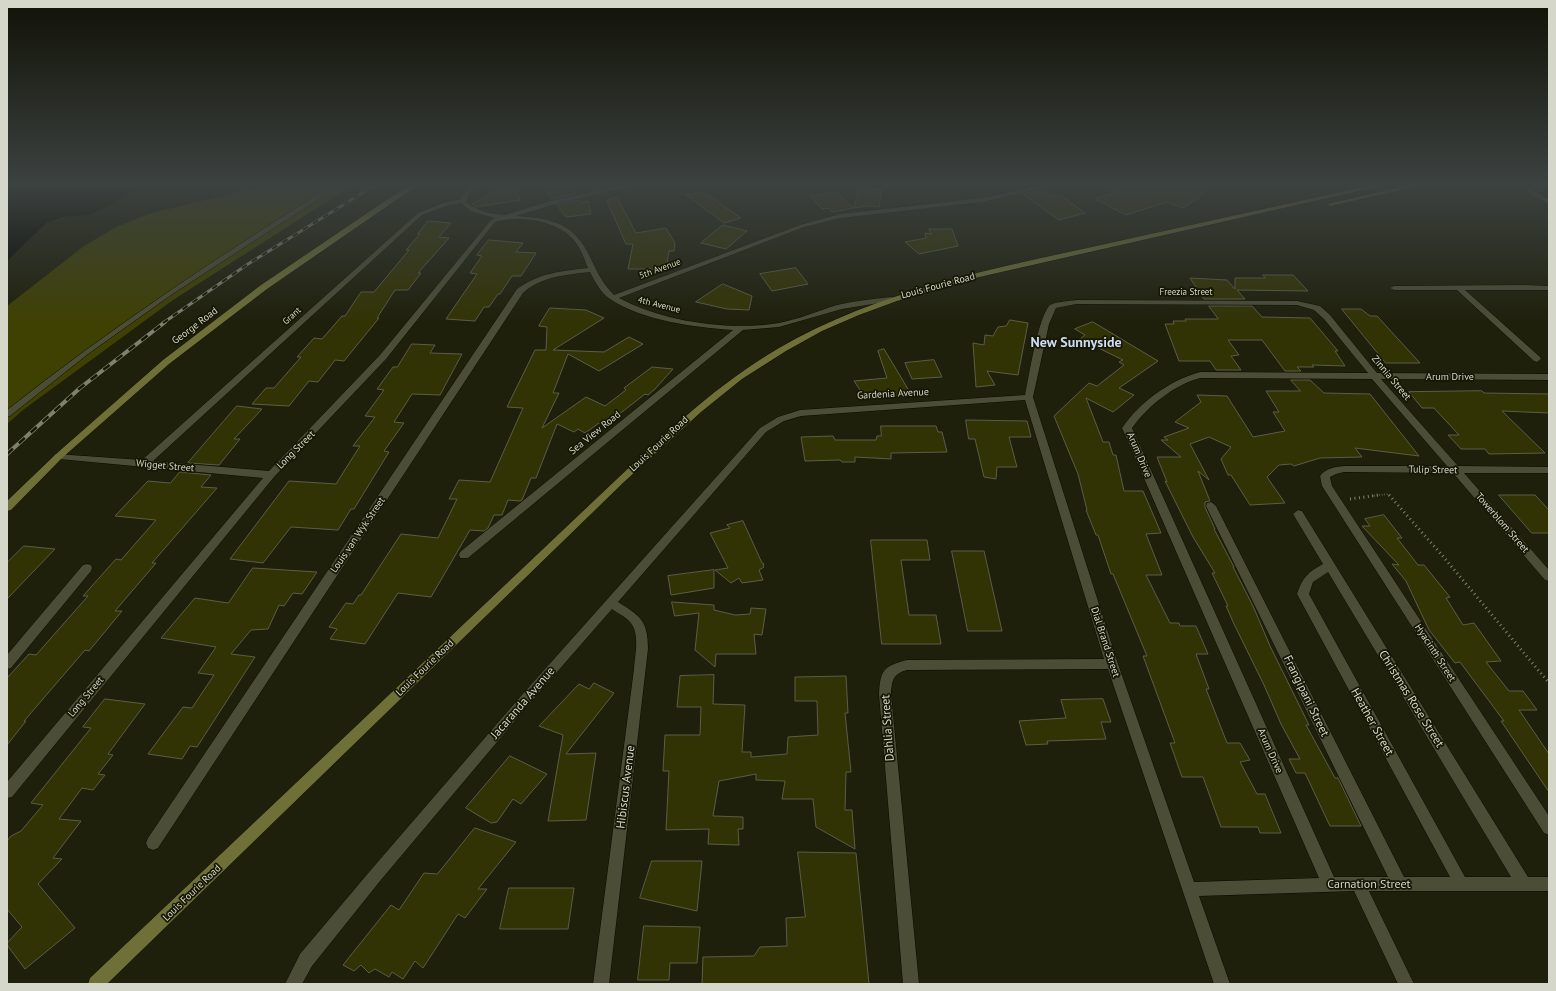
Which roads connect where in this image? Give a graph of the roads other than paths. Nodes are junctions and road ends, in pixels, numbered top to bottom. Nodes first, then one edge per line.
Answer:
1 (263, 231) edge
2 (345, 231) edge
3 (401, 231) edge
4 (485, 231) edge
5 (569, 231) edge
6 (789, 231) edge
7 (1172, 231) edge
8 (1190, 231) edge
9 (592, 270) junction
10 (987, 272) junction
11 (1394, 288) dead end
12 (1459, 288) junction
13 (1549, 288) edge
14 (613, 298) junction
15 (891, 299) junction
16 (1308, 304) joint
17 (740, 328) junction
18 (1537, 359) dead end
19 (1375, 377) junction
20 (1549, 377) edge
21 (1029, 397) junction
22 (7, 414) edge
23 (763, 430) joint
24 (59, 456) junction
25 (144, 464) junction
26 (1456, 470) junction
27 (1547, 472) edge
28 (271, 475) junction
29 (1325, 476) joint
30 (1211, 506) dead end
31 (7, 507) edge
32 (1298, 514) dead end
33 (464, 555) dead end
34 (1329, 566) junction
35 (88, 568) dead end
36 (1549, 577) edge
37 (612, 603) junction
38 (7, 664) edge
39 (1112, 664) junction
40 (7, 792) edge
41 (1549, 828) edge
42 (153, 843) dead end
43 (1358, 884) junction
44 (1524, 884) junction
45 (1549, 884) edge
46 (1330, 885) junction
47 (1400, 885) junction
48 (1462, 885) junction
49 (1190, 889) junction
50 (96, 984) edge
51 (293, 984) edge
52 (601, 984) edge
53 (911, 984) edge
54 (1222, 984) edge
55 (1406, 984) edge

1 - 22 lane
2 - 24 main road, George Road
3 - 25 street, Grant
4 - 28 street, Long Street
5 - 9 street, 4th Avenue
6 - 14 street, 5th Avenue
7 - 10 main road, Louis Fourie Road
8 - 10 main road
9 - 14 street, 4th Avenue
9 - 42 street, Louis van Wyk Street
10 - 15 main road, Louis Fourie Road
11 - 12 street
12 - 13 street
12 - 18 street
14 - 17 street, 4th Avenue
15 - 17 street, 4th Avenue
15 - 50 main road, Louis Fourie Road
16 - 19 street, Zinnia Street
16 - 21 street, Freezia Street
17 - 33 street, Sea View Road
19 - 20 street, Arum Drive
19 - 26 street, Zinnia Street
19 - 46 street, Arum Drive
21 - 23 street, Gardenia Avenue
21 - 39 street, Dial Brand Street
23 - 37 street, Jacaranda Avenue
24 - 25 street, Wigget Street
24 - 31 main road, George Road
25 - 28 street, Wigget Street
26 - 27 street, Tulip Street
26 - 29 street, Tulip Street
26 - 36 street, Towerblom Street
28 - 40 street, Long Street
29 - 41 street, Hyacinth Street
30 - 47 street, Frangipani Street
32 - 34 street, Christmas Rose Street
34 - 44 street, Christmas Rose Street
34 - 48 street, Heather Street
35 - 38 street
37 - 51 street, Jacaranda Avenue
37 - 52 street, Hibiscus Avenue
39 - 49 street, Dial Brand Street
39 - 53 street, Dahlia Street
43 - 46 street, Carnation Street
43 - 47 street, Carnation Street
43 - 55 street
44 - 45 street, Carnation Street
44 - 48 street, Carnation Street
46 - 49 street, Carnation Street
47 - 48 street, Carnation Street
49 - 54 street, Dial Brand Street

